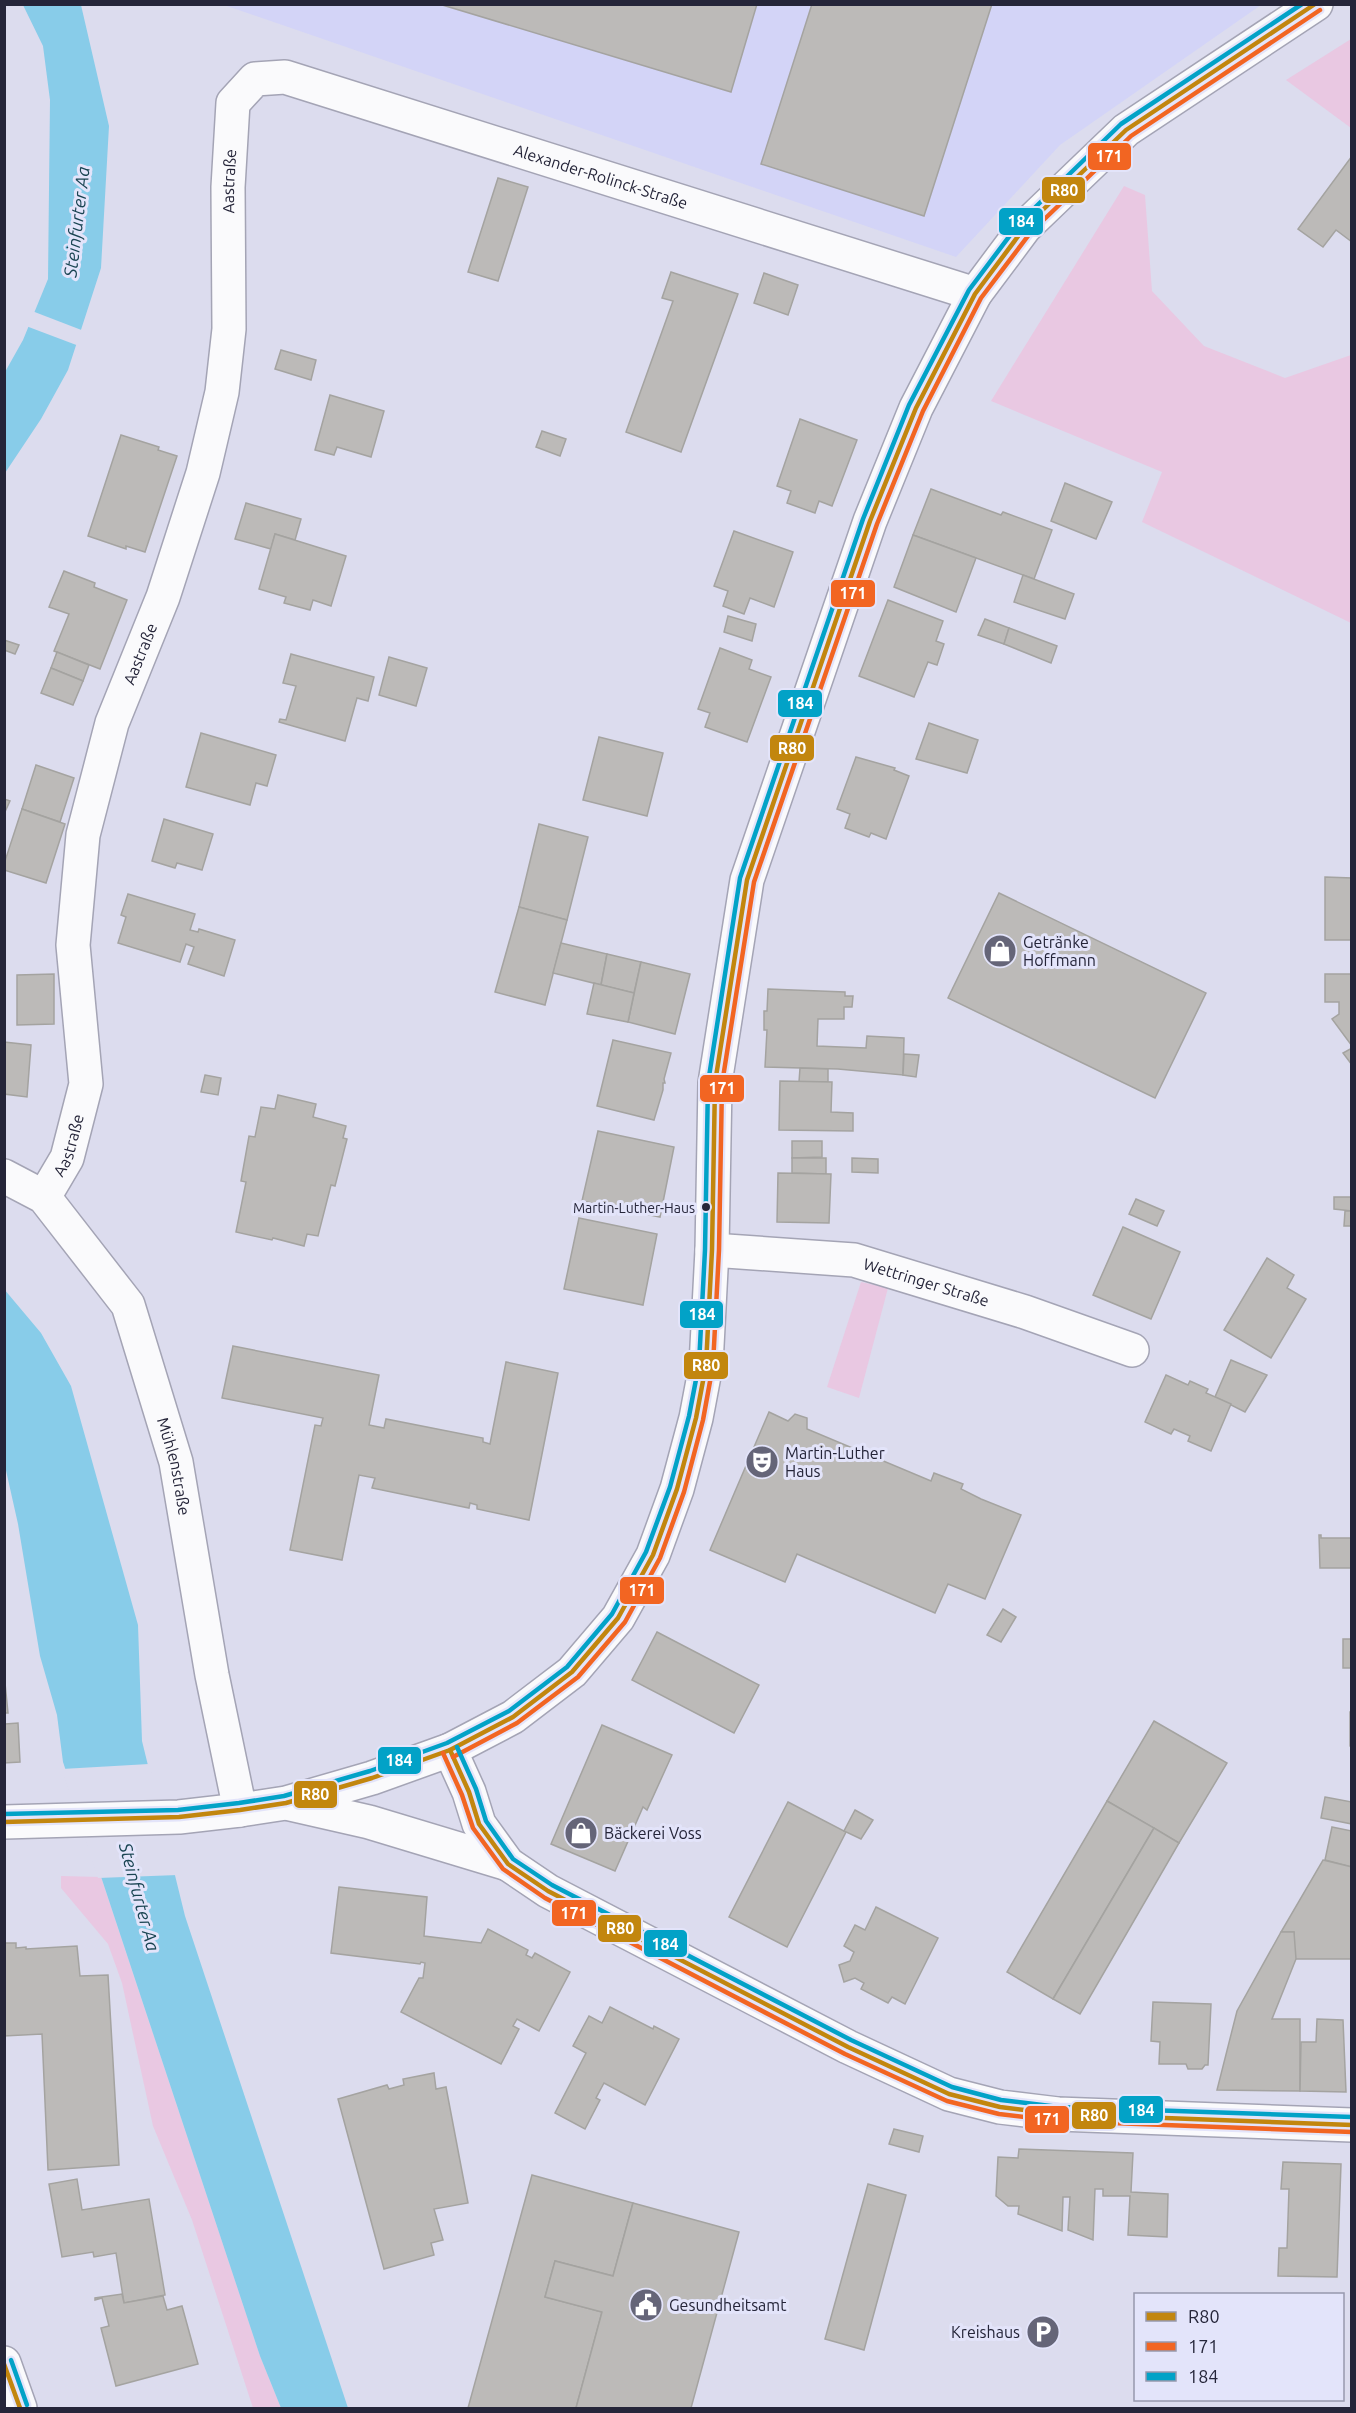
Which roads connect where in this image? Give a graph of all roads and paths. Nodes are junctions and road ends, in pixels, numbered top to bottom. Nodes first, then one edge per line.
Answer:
1 (1316, 4) edge
2 (233, 103) joint
3 (975, 294) junction
4 (4, 1176) edge
5 (44, 1197) junction
6 (712, 1250) junction
7 (1132, 1350) dead end
8 (450, 1750) junction
9 (286, 1803) junction
10 (240, 1810) junction
11 (16, 1824) edge
12 (508, 1864) junction
13 (1352, 2125) edge
14 (4, 2363) edge
15 (20, 2409) edge

1 - 3 main road
2 - 3 main road, Alexander-Rolinck-Straße
2 - 5 main road, Aastraße
3 - 6 main road
4 - 5 main road, Mühlenstraße
5 - 10 main road, Mühlenstraße
6 - 7 main road, Wettringer Straße
6 - 8 main road
8 - 9 main road
8 - 12 main road
9 - 10 main road
9 - 12 main road
10 - 11 main road
12 - 13 main road
14 - 15 main road

